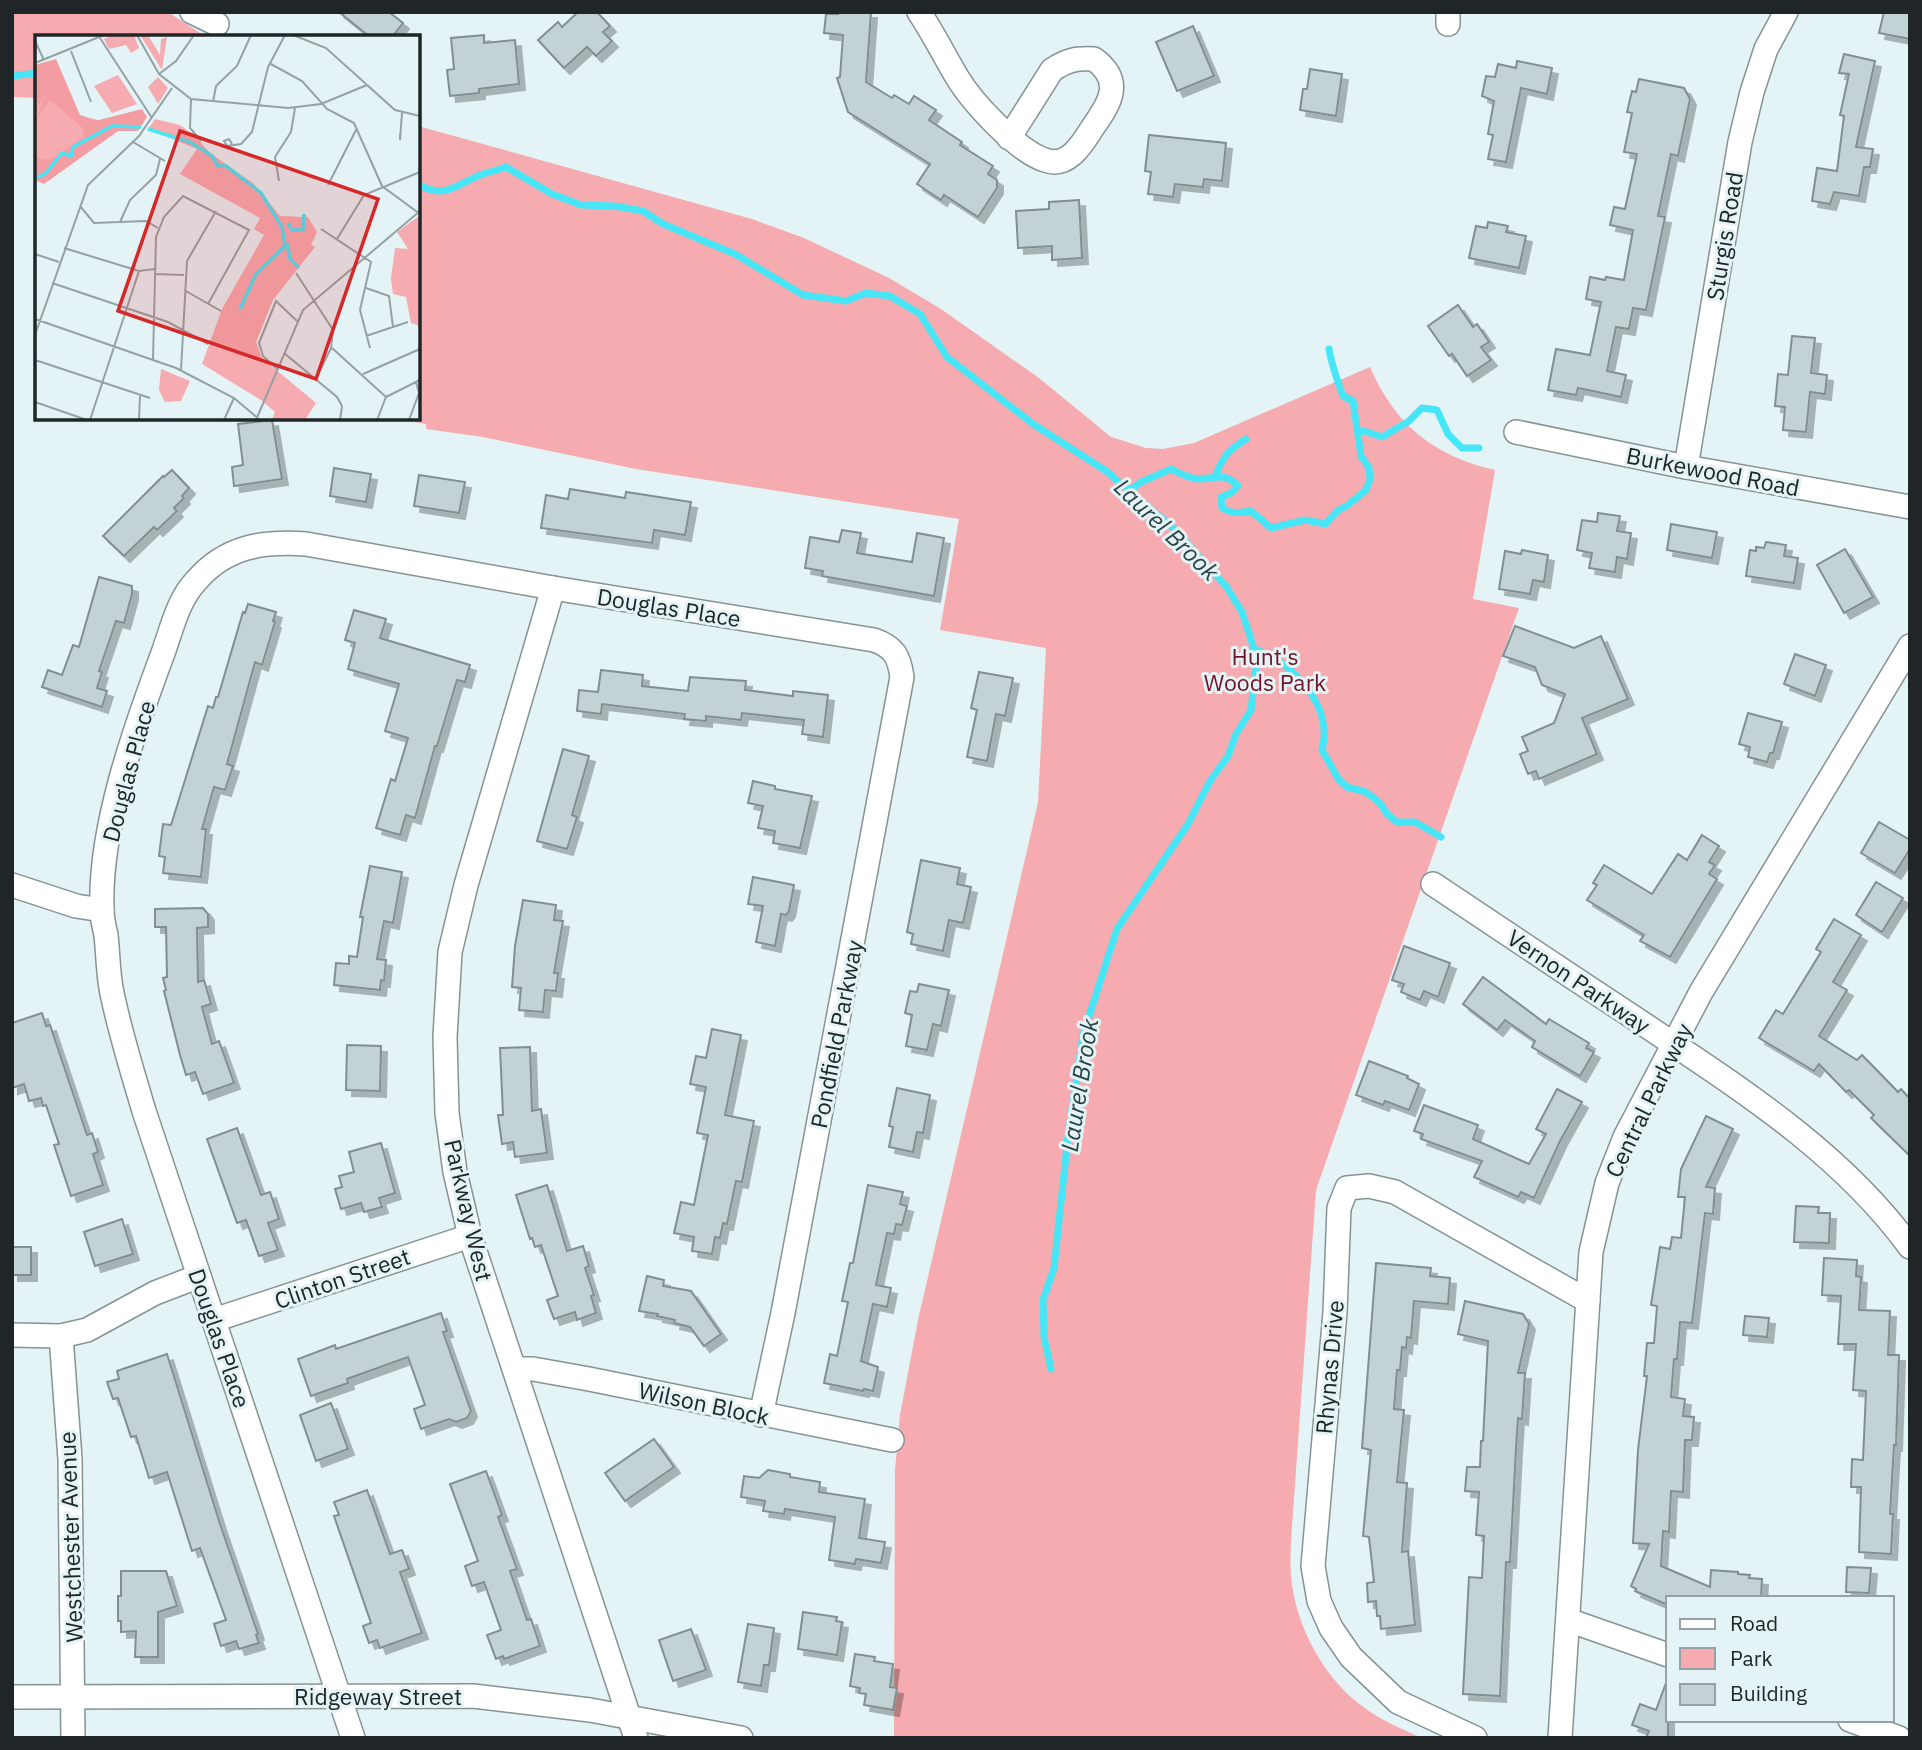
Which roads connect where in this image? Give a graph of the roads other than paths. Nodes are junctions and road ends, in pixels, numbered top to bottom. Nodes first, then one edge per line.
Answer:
1 (192, 12) edge
2 (919, 12) edge
3 (1786, 12) edge
4 (217, 24) dead end
5 (1009, 138) junction
6 (1516, 432) dead end
7 (1686, 467) junction
8 (1910, 507) edge
9 (553, 588) junction
10 (1910, 646) edge
11 (895, 652) joint
12 (1433, 884) dead end
13 (12, 885) edge
14 (102, 910) junction
15 (1674, 1045) junction
16 (470, 1236) junction
17 (1910, 1247) edge
18 (199, 1276) junction
19 (1588, 1301) junction
20 (214, 1320) junction
21 (12, 1335) edge
22 (61, 1336) junction
23 (515, 1369) junction
24 (761, 1415) junction
25 (892, 1440) dead end
26 (1568, 1620) junction
27 (1666, 1655) edge
28 (339, 1696) junction
29 (12, 1697) edge
30 (73, 1697) junction
31 (1855, 1722) edge
32 (632, 1727) edge
33 (73, 1738) edge
34 (353, 1738) edge
35 (741, 1738) edge
36 (1475, 1738) edge
37 (1560, 1738) edge
38 (1899, 1738) edge

1 - 4 street
2 - 5 street
3 - 7 street, Sturgis Road
5 - 5 street
6 - 7 street, Burkewood Road
7 - 8 street, Burkewood Road
9 - 11 street, Douglas Place
9 - 14 street, Douglas Place
9 - 16 street, Parkway West
10 - 15 street, Central Parkway
11 - 24 street, Pondfield Parkway
12 - 15 street, Vernon Parkway
13 - 14 street
14 - 18 street, Douglas Place
15 - 17 street, Vernon Parkway
15 - 19 street, Central Parkway
16 - 20 street, Clinton Street
16 - 23 street, Parkway West
18 - 20 street, Douglas Place
18 - 22 street
19 - 26 street, Central Parkway
19 - 36 street, Rhynas Drive
20 - 28 street, Douglas Place
21 - 22 street
22 - 30 street, Westchester Avenue
23 - 24 street, Wilson Block
23 - 32 street, Parkway West
24 - 25 street, Wilson Block
26 - 27 street
26 - 37 street, Central Parkway
28 - 30 street, Ridgeway Street
28 - 32 street, Ridgeway Street
28 - 34 street, Douglas Place
29 - 30 street, Ridgeway Street
30 - 33 street, Westchester Avenue
31 - 38 street
32 - 35 street, Ridgeway Street

